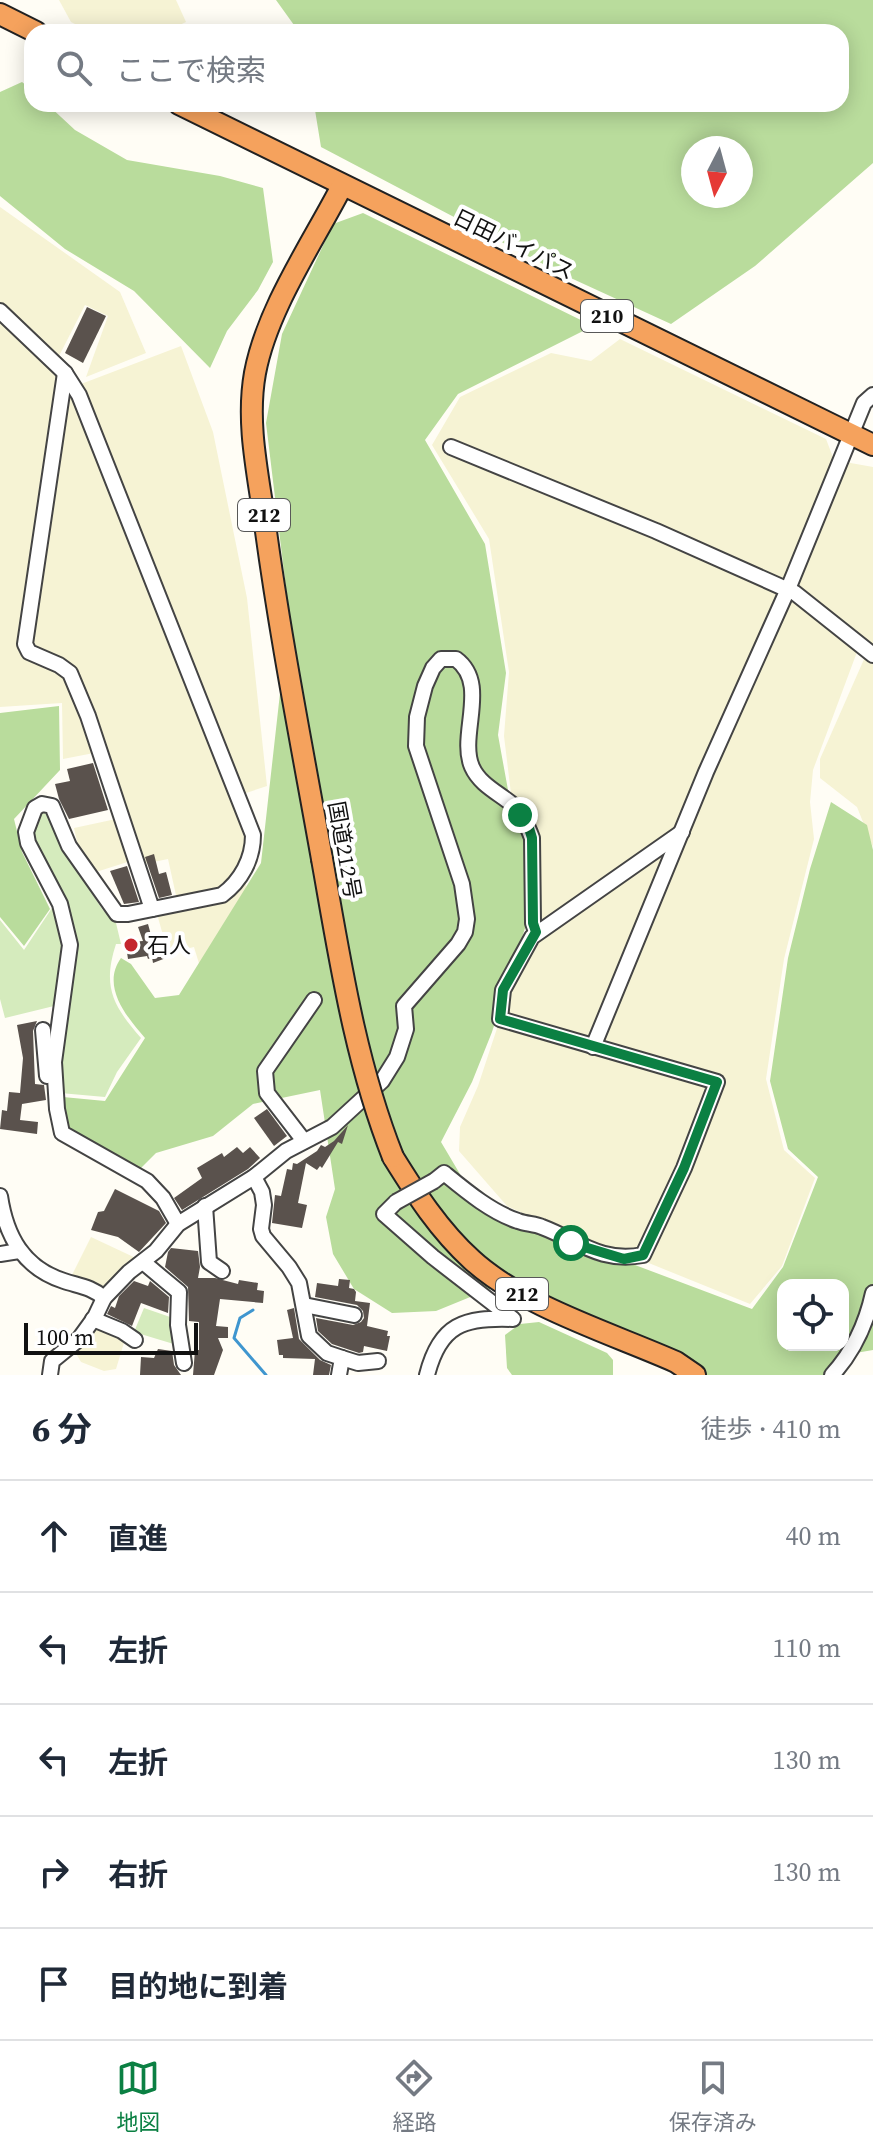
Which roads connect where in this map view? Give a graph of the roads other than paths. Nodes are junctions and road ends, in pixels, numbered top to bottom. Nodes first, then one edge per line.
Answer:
1 (0, 14) edge
2 (24, 26) edge
3 (195, 112) edge
4 (342, 186) junction
5 (0, 311) edge
6 (65, 373) junction
7 (873, 395) edge
8 (852, 435) junction
9 (873, 445) edge
10 (451, 447) dead end
11 (788, 589) junction
12 (873, 655) edge
13 (682, 832) junction
14 (152, 909) junction
15 (536, 932) junction
16 (314, 1000) dead end
17 (43, 1030) dead end
18 (593, 1047) junction
19 (57, 1109) junction
20 (304, 1141) junction
21 (254, 1177) junction
22 (0, 1196) edge
23 (205, 1206) junction
24 (178, 1224) junction
25 (19, 1251) junction
26 (0, 1254) edge
27 (143, 1262) junction
28 (222, 1271) dead end
29 (873, 1293) edge
30 (104, 1298) junction
31 (304, 1305) junction
32 (354, 1315) dead end
33 (93, 1319) junction
34 (135, 1340) dead end
35 (342, 1358) junction
36 (378, 1361) dead end
37 (184, 1363) dead end
38 (50, 1375) edge
39 (339, 1375) edge
40 (427, 1375) edge
41 (695, 1375) edge
42 (832, 1375) edge

1 - 2 highway
3 - 4 highway, 日田バイパス / 210
4 - 8 highway, 日田バイパス / 210
4 - 41 highway, 国道212号 / 212, bridge
5 - 6 street
6 - 14 street
6 - 14 street
7 - 8 street
8 - 9 highway, 日田バイパス / 210
8 - 11 street
10 - 11 street
11 - 12 street
11 - 13 street
13 - 15 street
13 - 18 street
14 - 19 street
15 - 18 street
15 - 20 street
16 - 20 street
17 - 19 street
18 - 40 street, bridge
19 - 24 street
20 - 21 street
21 - 23 street
21 - 31 street
22 - 25 street
23 - 24 street
23 - 28 street
24 - 27 street
25 - 26 street
25 - 30 street
27 - 30 street
27 - 37 street
29 - 42 street
30 - 33 street
31 - 32 street
31 - 35 street
33 - 34 street
33 - 38 street
35 - 36 street
35 - 39 street

